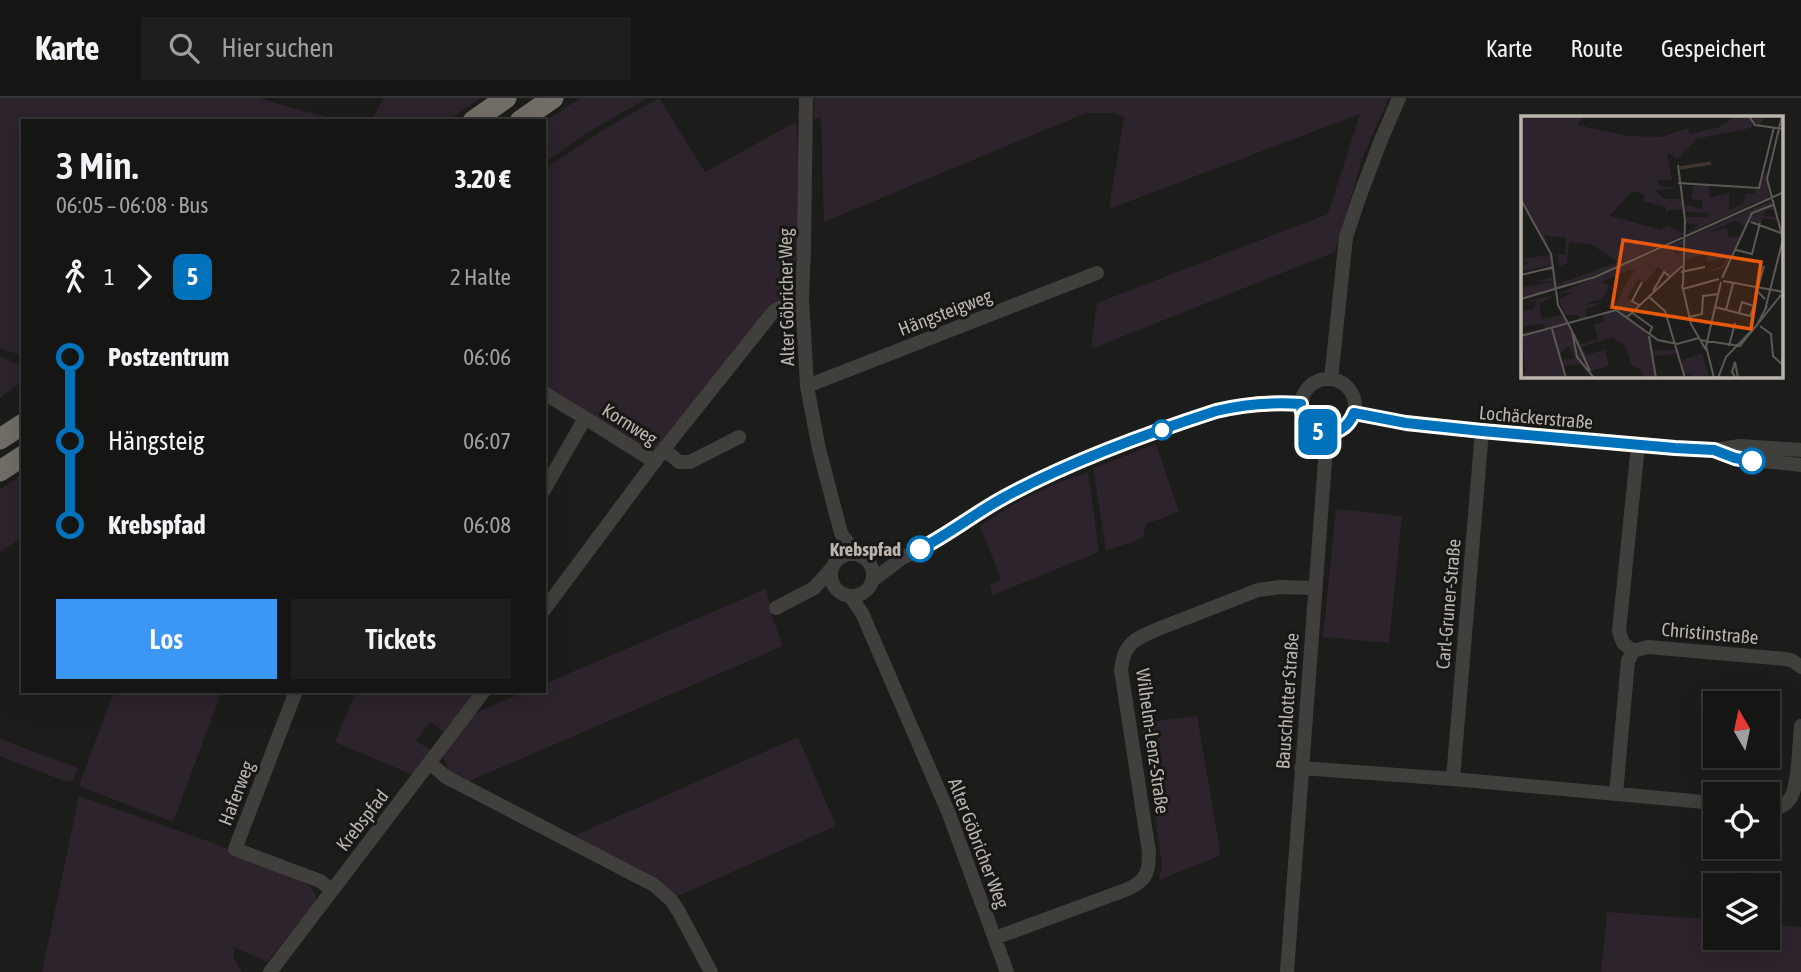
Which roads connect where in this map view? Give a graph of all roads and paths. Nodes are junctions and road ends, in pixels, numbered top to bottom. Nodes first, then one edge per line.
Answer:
1 (506, 98) edge
2 (553, 98) edge
3 (806, 98) edge
4 (1399, 98) edge
5 (476, 119) edge
6 (523, 119) edge
7 (1097, 273) dead end
8 (802, 306) junction
9 (1331, 379) junction
10 (807, 386) junction
11 (546, 394) edge
12 (1301, 404) junction
13 (1354, 413) junction
14 (584, 418) junction
15 (21, 425) edge
16 (1482, 431) junction
17 (1327, 433) junction
18 (739, 437) dead end
19 (0, 439) edge
20 (1638, 445) junction
21 (664, 449) junction
22 (1714, 450) junction
23 (1801, 450) edge
24 (21, 457) edge
25 (655, 463) junction
26 (1801, 465) edge
27 (0, 471) edge
28 (546, 486) edge
29 (841, 533) junction
30 (862, 557) junction
31 (902, 558) junction
32 (835, 564) junction
33 (873, 580) junction
34 (814, 588) junction
35 (836, 588) junction
36 (1314, 588) junction
37 (856, 595) junction
38 (546, 607) edge
39 (775, 608) dead end
40 (1633, 651) junction
41 (1801, 667) edge
42 (295, 693) edge
43 (482, 693) edge
44 (1801, 726) edge
45 (430, 763) junction
46 (1301, 768) junction
47 (1453, 779) junction
48 (1616, 794) junction
49 (1703, 802) edge
50 (1780, 806) edge
51 (332, 890) junction
52 (995, 938) junction
53 (270, 972) edge
54 (711, 972) edge
55 (1007, 972) edge
56 (1287, 972) edge

1 - 5 highway
2 - 6 highway
3 - 8 street, Alter Göbricher Weg
4 - 9 street
7 - 10 street, Hängsteigweg
8 - 10 street, Alter Göbricher Weg
8 - 21 street
9 - 12 street
9 - 13 street
10 - 29 street, Alter Göbricher Weg
11 - 14 street, Kornweg
12 - 17 street
12 - 31 street
13 - 16 street, Lochäckerstraße
13 - 17 street
14 - 25 street, Kornweg
14 - 28 street, Kornweg
15 - 19 highway
16 - 20 street, Lochäckerstraße
16 - 47 street, Carl-Gruner-Straße
17 - 36 street, Bauschlotter Straße
18 - 21 street
20 - 22 street, Lochäckerstraße
20 - 40 street
21 - 25 street
22 - 23 street, Lochäckerstraße
22 - 26 street, Lochäckerstraße
24 - 27 highway
25 - 38 street
29 - 30 street, Alter Göbricher Weg
29 - 32 street, Alter Göbricher Weg
30 - 31 street
30 - 32 street
30 - 33 street
31 - 33 street
32 - 34 street
32 - 35 street
33 - 37 street
34 - 35 street
34 - 39 street
35 - 37 street
36 - 46 street, Bauschlotter Straße
36 - 52 street, Wilhelm-Lenz-Straße
37 - 52 street, Alter Göbricher Weg
40 - 41 street, Christinstraße
40 - 48 street
42 - 51 street, Haferweg
43 - 45 street, Krebspfad
44 - 50 street
45 - 51 street, Krebspfad
45 - 54 street
46 - 47 street
46 - 56 street, Bauschlotter Straße
47 - 48 street
48 - 49 street
51 - 53 street, Krebspfad
52 - 55 street, Alter Göbricher Weg

